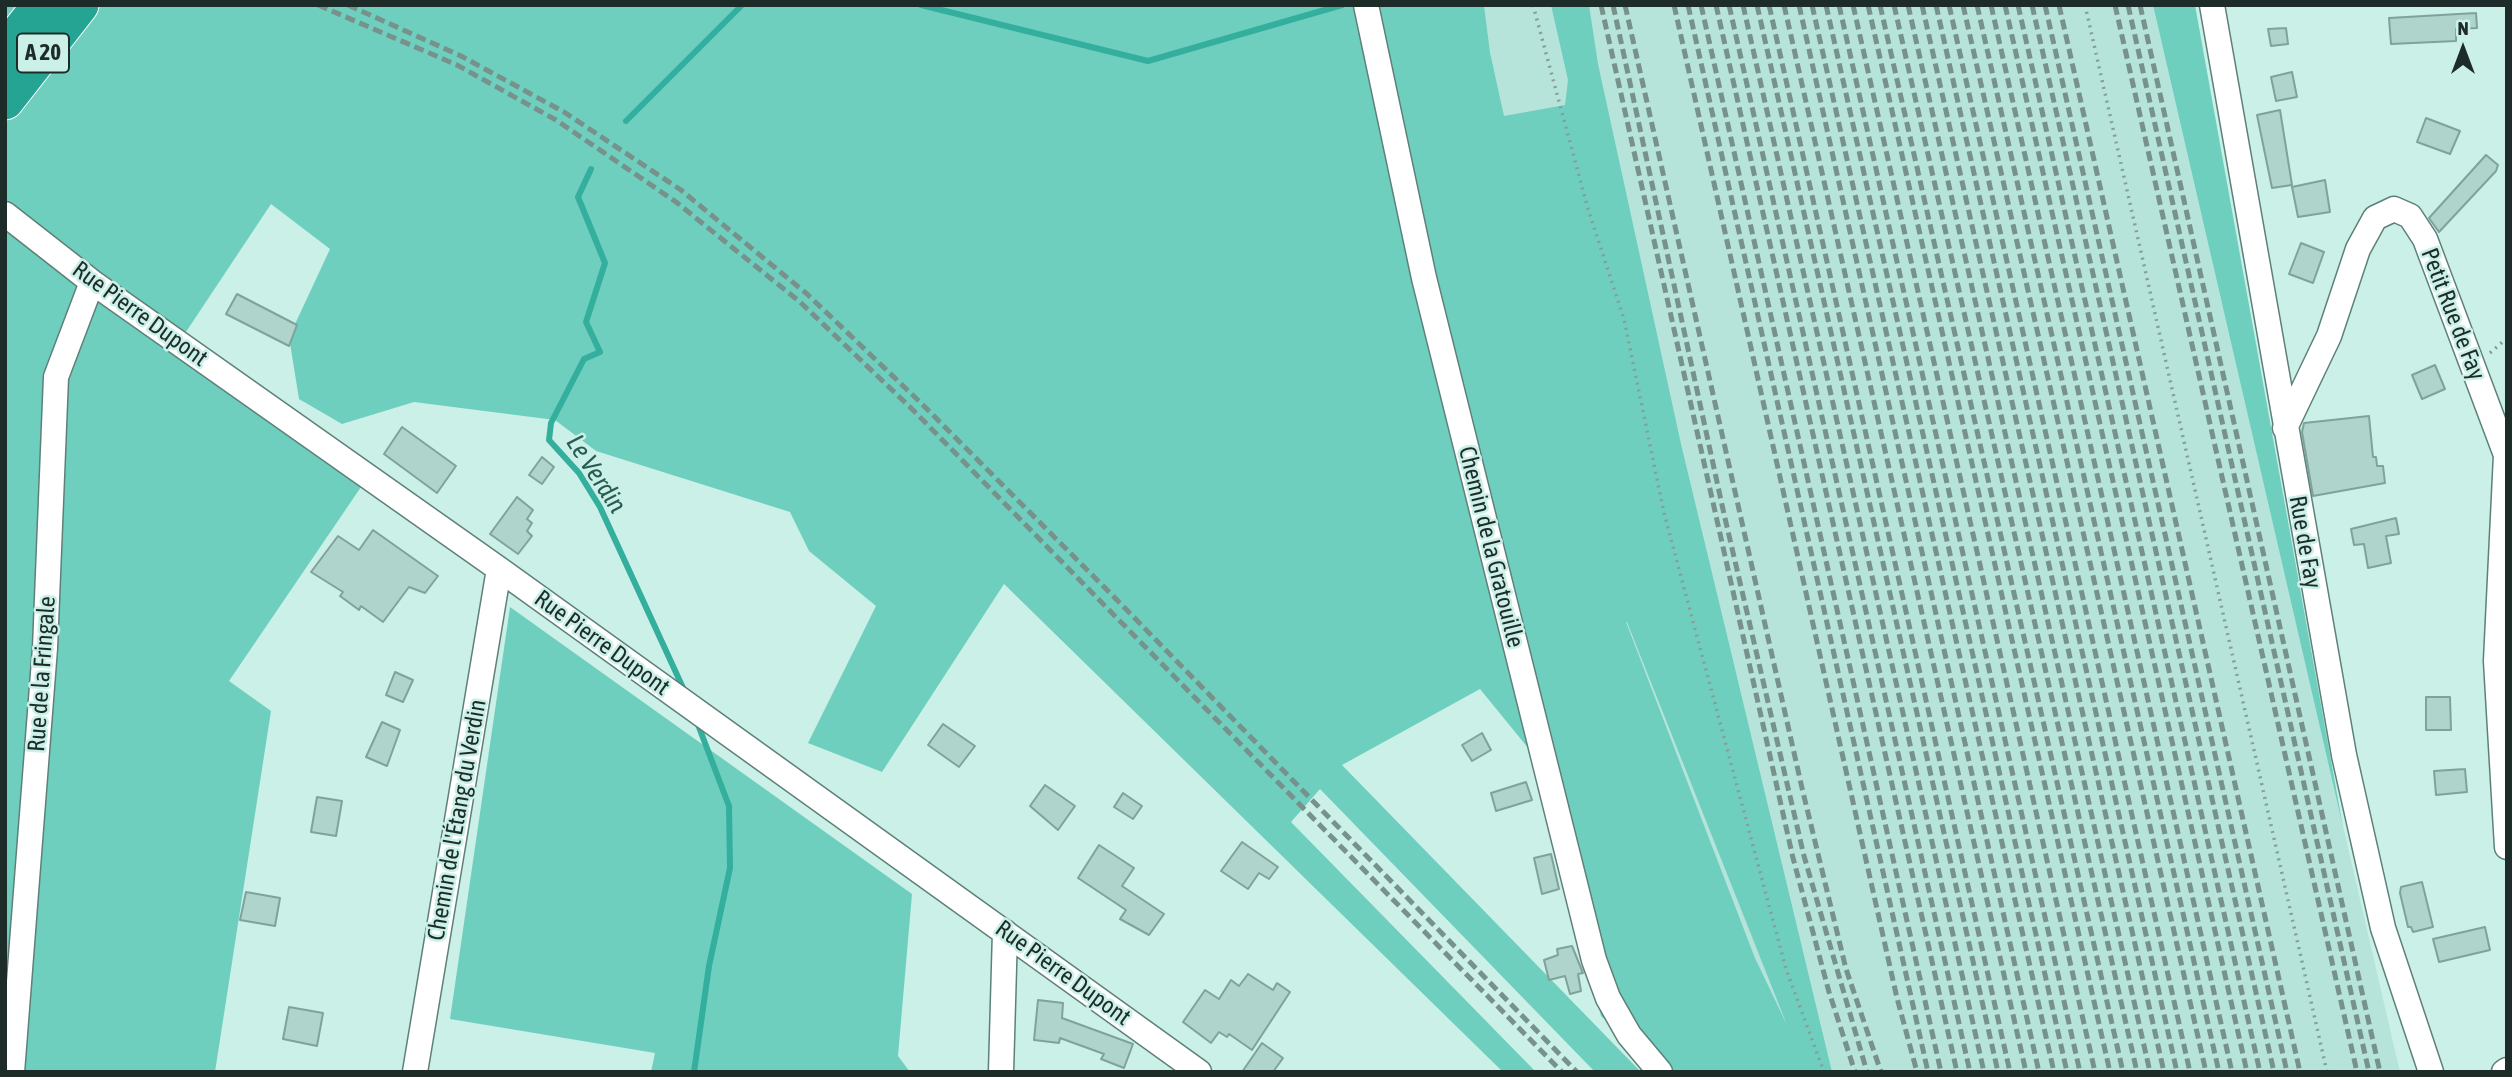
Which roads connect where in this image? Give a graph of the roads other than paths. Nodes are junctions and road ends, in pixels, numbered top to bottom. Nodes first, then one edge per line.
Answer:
1 (41, 5) edge
2 (80, 5) edge
3 (1366, 5) edge
4 (2212, 5) edge
5 (5, 51) edge
6 (5, 101) edge
7 (5, 214) edge
8 (92, 282) junction
9 (2285, 429) junction
10 (2506, 455) edge
11 (499, 569) junction
12 (2507, 847) edge
13 (1006, 932) junction
14 (12, 1072) edge
15 (415, 1072) edge
16 (1001, 1072) edge
17 (1199, 1072) edge
18 (1660, 1072) edge
19 (2431, 1072) edge

1 - 5 highway, A 20
2 - 6 highway, A 20
3 - 18 street, Chemin de la Gratouille
4 - 9 street, Rue de Fay
7 - 8 street, Rue Pierre Dupont
8 - 11 street, Rue Pierre Dupont
8 - 14 street, Rue de la Fringale
9 - 10 street, Petit Rue de Fay
9 - 19 street, Rue de Fay
10 - 12 street, Petit Rue de Fay
11 - 13 street, Rue Pierre Dupont
11 - 15 street, Chemin de l'Étang du Verdin
13 - 16 street
13 - 17 street, Rue Pierre Dupont

